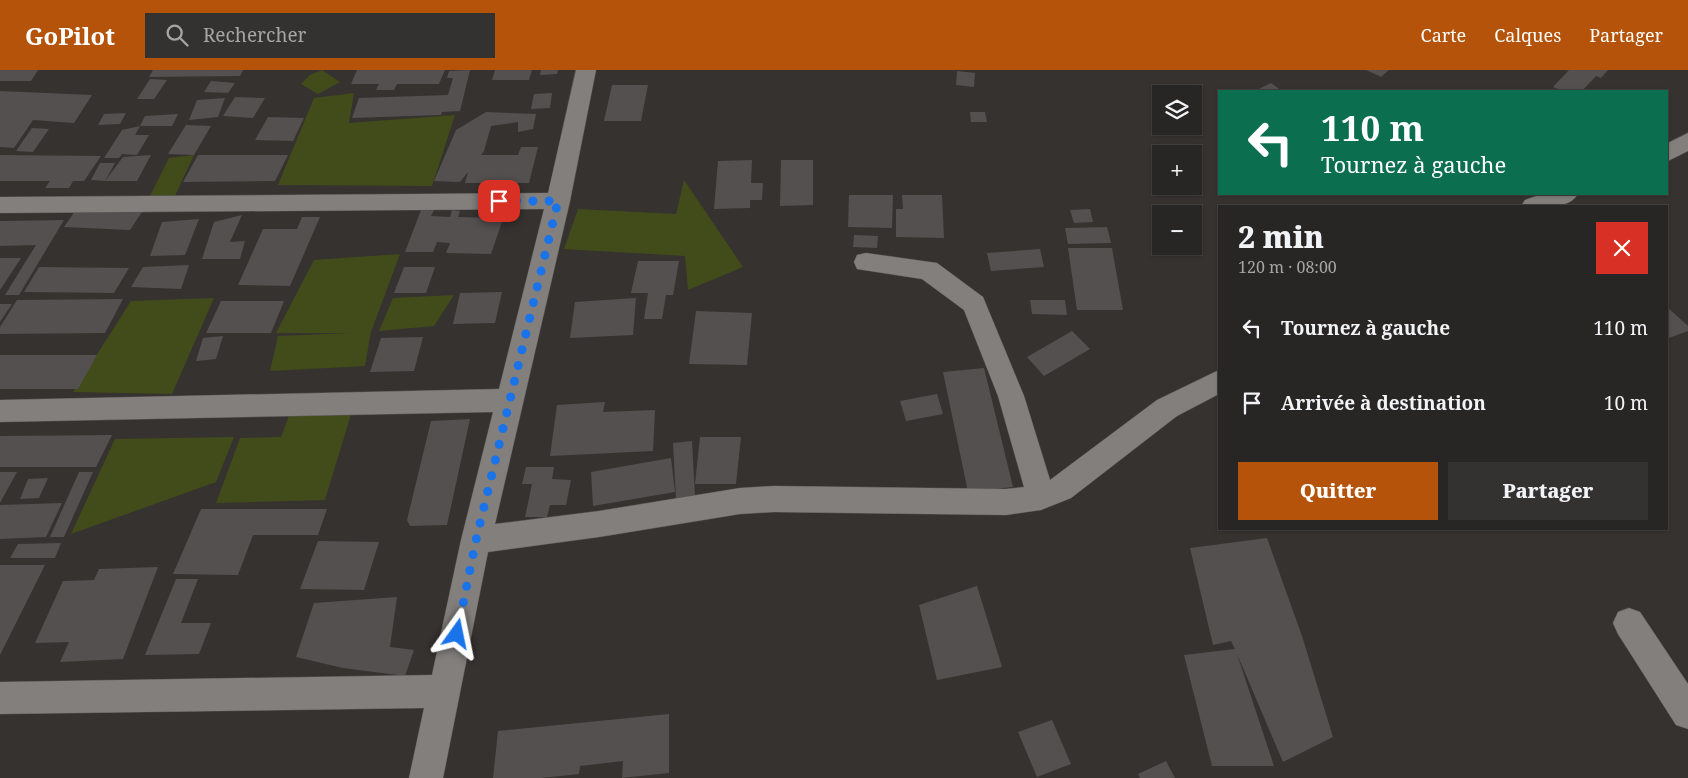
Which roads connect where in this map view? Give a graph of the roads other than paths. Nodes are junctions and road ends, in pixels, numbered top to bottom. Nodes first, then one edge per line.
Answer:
1 (586, 70) edge
2 (1688, 140) edge
3 (1668, 153) edge
4 (1563, 195) edge
5 (558, 201) junction
6 (0, 205) edge
7 (1536, 205) edge
8 (866, 262) dead end
9 (1218, 381) edge
10 (511, 400) junction
11 (0, 411) edge
12 (1041, 497) junction
13 (476, 540) junction
14 (1630, 623) dead end
15 (445, 691) junction
16 (0, 698) edge
17 (1688, 712) edge
18 (426, 778) edge

1 - 5 street
2 - 3 street
4 - 7 street
5 - 6 street
5 - 10 street
8 - 12 street
9 - 12 street
10 - 11 street
10 - 13 street
12 - 13 street
13 - 15 street
14 - 17 street
15 - 16 street
15 - 18 street

